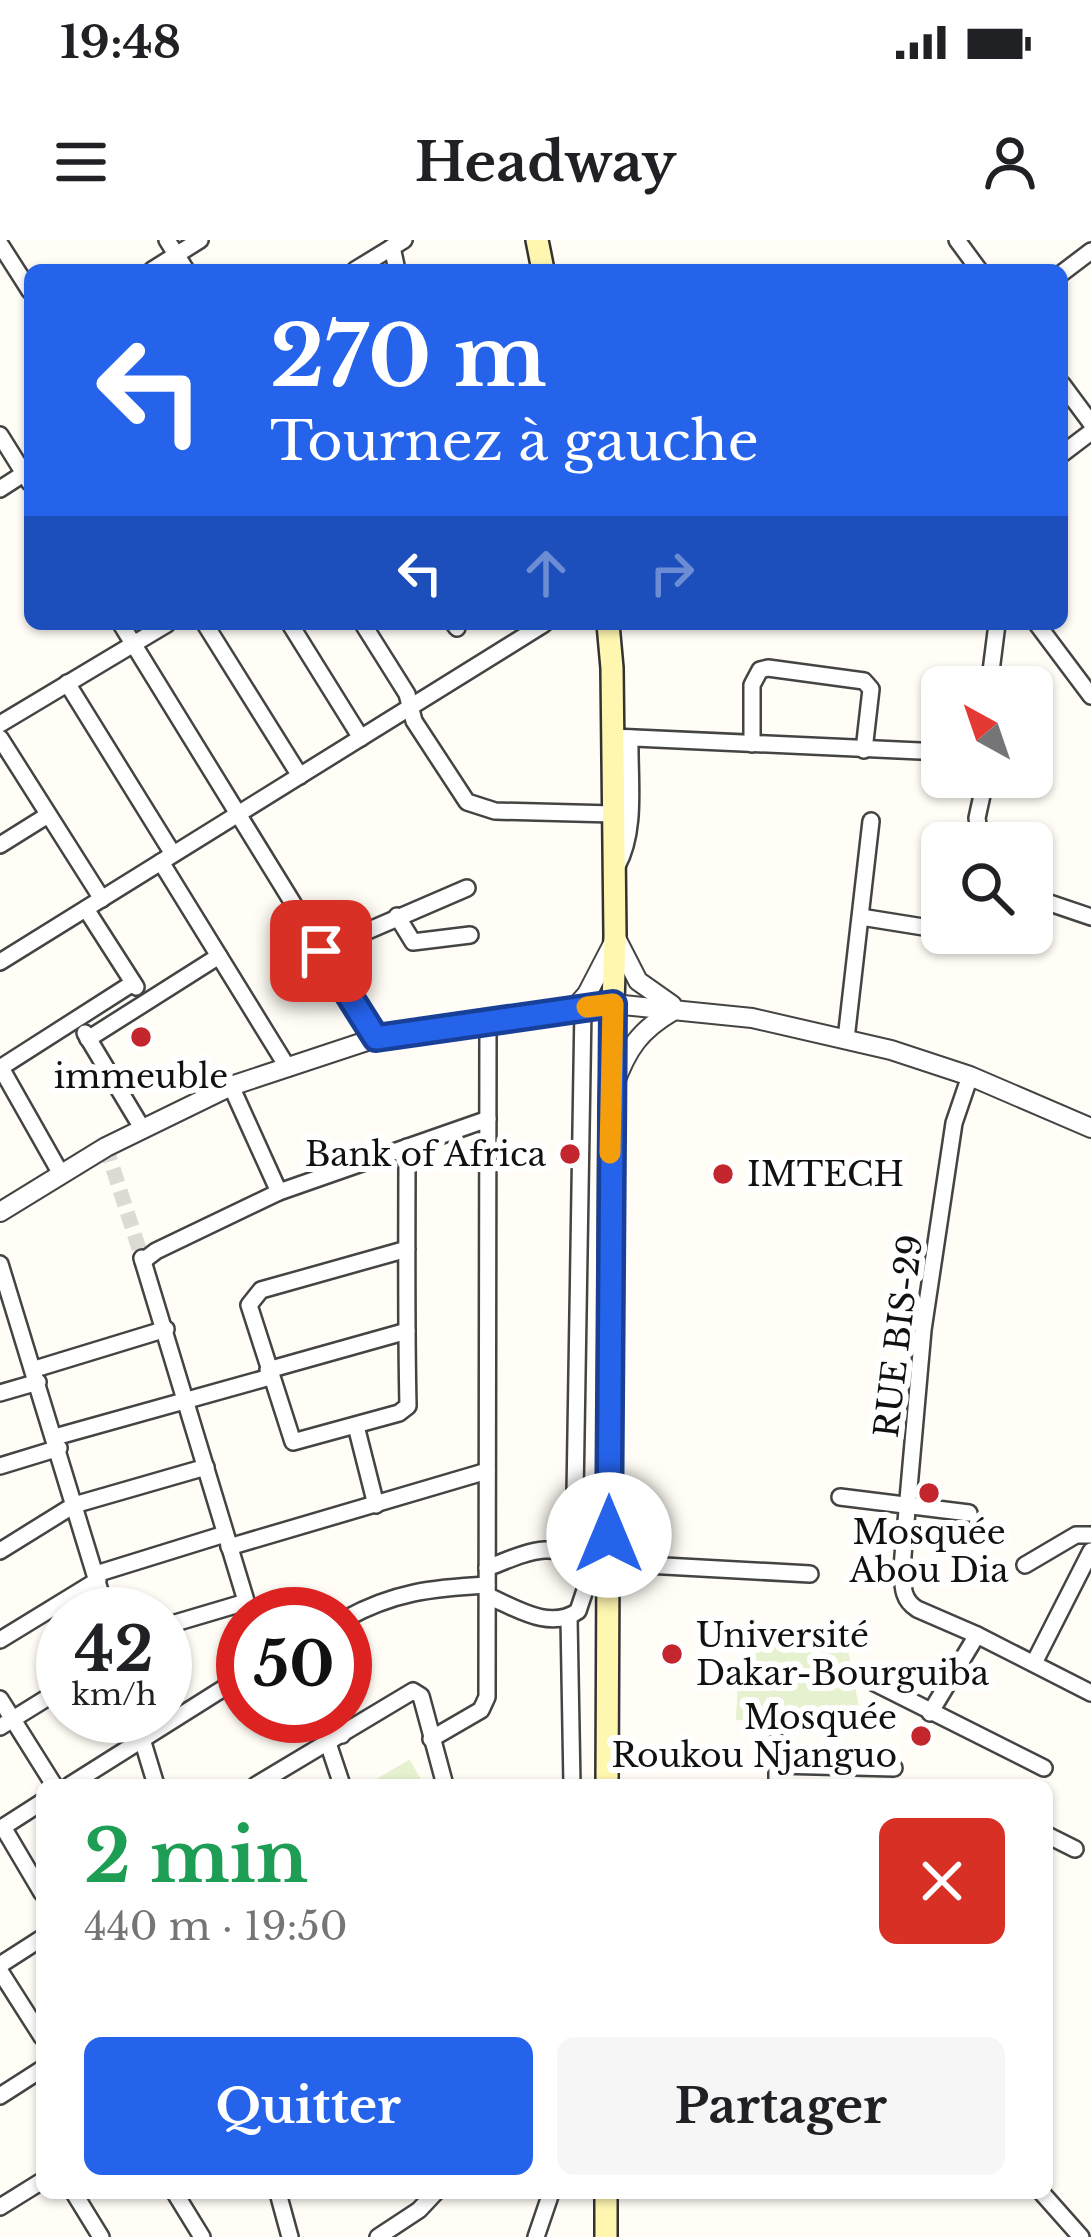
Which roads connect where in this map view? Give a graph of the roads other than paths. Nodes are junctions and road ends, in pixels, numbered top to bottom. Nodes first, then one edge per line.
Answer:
1 (200, 240) edge
2 (398, 243) edge
3 (0, 244) edge
4 (172, 247) edge
5 (365, 264) edge
6 (24, 282) edge
7 (1068, 392) edge
8 (1091, 427) edge
9 (0, 435) edge
10 (1068, 448) edge
11 (24, 470) edge
12 (125, 630) edge
13 (157, 630) edge
14 (209, 630) edge
15 (294, 630) edge
16 (366, 630) edge
17 (534, 630) edge
18 (609, 630) edge
19 (996, 630) edge
20 (1041, 630) edge
21 (134, 644) junction
22 (992, 666) edge
23 (67, 683) junction
24 (1091, 696) edge
25 (411, 707) junction
26 (0, 724) edge
27 (0, 738) edge
28 (361, 738) junction
29 (621, 738) junction
30 (752, 744) junction
31 (865, 750) junction
32 (921, 751) edge
33 (300, 776) junction
34 (238, 814) junction
35 (613, 814) junction
36 (48, 815) junction
37 (872, 821) dead end
38 (0, 845) edge
39 (167, 858) junction
40 (612, 873) junction
41 (467, 888) dead end
42 (102, 899) junction
43 (1053, 904) edge
44 (86, 909) junction
45 (397, 916) junction
46 (861, 917) junction
47 (1091, 917) edge
48 (921, 927) edge
49 (470, 935) dead end
50 (615, 938) junction
51 (321, 951) junction
52 (219, 956) junction
53 (0, 962) edge
54 (133, 983) junction
55 (145, 1002) junction
56 (613, 1004) junction
57 (578, 1009) junction
58 (681, 1011) junction
59 (77, 1020) junction
60 (488, 1020) junction
61 (376, 1038) junction
62 (88, 1039) junction
63 (846, 1039) junction
64 (0, 1068) edge
65 (288, 1068) junction
66 (970, 1076) junction
67 (231, 1086) junction
68 (610, 1095) junction
69 (488, 1119) junction
70 (142, 1128) junction
71 (1091, 1128) edge
72 (407, 1147) junction
73 (61, 1174) junction
74 (279, 1192) junction
75 (0, 1212) edge
76 (407, 1249) junction
77 (0, 1264) edge
78 (8, 1315) edge
79 (166, 1329) junction
80 (407, 1331) junction
81 (268, 1373) junction
82 (36, 1375) junction
83 (0, 1393) edge
84 (188, 1400) junction
85 (356, 1426) junction
86 (57, 1443) junction
87 (0, 1466) edge
88 (206, 1466) junction
89 (487, 1471) junction
90 (840, 1497) dead end
91 (376, 1504) junction
92 (909, 1504) junction
93 (74, 1505) junction
94 (970, 1513) dead end
95 (1091, 1534) edge
96 (227, 1540) junction
97 (0, 1551) edge
98 (1091, 1551) edge
99 (574, 1556) junction
100 (1025, 1565) dead end
101 (610, 1571) junction
102 (810, 1574) dead end
103 (97, 1577) junction
104 (488, 1583) junction
105 (587, 1584) junction
106 (100, 1587) edge
107 (242, 1587) edge
108 (372, 1604) edge
109 (569, 1618) junction
110 (977, 1635) junction
111 (0, 1640) edge
112 (1034, 1663) junction
113 (855, 1672) dead end
114 (1091, 1693) edge
115 (0, 1700) edge
116 (36, 1705) edge
117 (930, 1713) junction
118 (372, 1716) edge
119 (6, 1723) edge
120 (431, 1739) junction
121 (777, 1742) dead end
122 (136, 1743) edge
123 (143, 1743) edge
124 (328, 1743) edge
125 (336, 1743) edge
126 (777, 1765) junction
127 (894, 1768) dead end
128 (1044, 1768) dead end
129 (49, 1779) edge
130 (79, 1779) edge
131 (154, 1779) edge
132 (266, 1779) edge
133 (341, 1779) edge
134 (443, 1779) edge
135 (572, 1779) edge
136 (607, 1779) edge
137 (777, 1779) edge
138 (36, 1806) edge
139 (2, 1828) edge
140 (1053, 1838) edge
141 (1075, 1849) dead end
142 (36, 1883) edge
143 (36, 1942) edge
144 (0, 1968) edge
145 (7, 1999) edge
146 (36, 2030) edge
147 (36, 2073) edge
148 (0, 2096) edge
149 (36, 2185) edge
150 (78, 2199) edge
151 (179, 2199) edge
152 (280, 2199) edge
153 (429, 2199) edge
154 (548, 2199) edge
155 (606, 2199) edge
156 (1047, 2199) edge
157 (0, 2206) edge
158 (603, 2235) edge
159 (101, 2237) edge
160 (202, 2237) edge
161 (290, 2237) edge
162 (377, 2237) edge
163 (536, 2237) edge
164 (1081, 2237) edge

1 - 4 street
2 - 5 street
3 - 6 street
7 - 8 street
8 - 10 street
9 - 11 street
12 - 21 street
13 - 21 street
14 - 33 street
15 - 28 street
16 - 25 street
17 - 25 street
18 - 29 main road
19 - 22 street
20 - 24 street
21 - 23 street
21 - 34 street
23 - 26 street
23 - 39 street
25 - 28 street
25 - 35 street
27 - 36 street
28 - 33 street
29 - 30 street
29 - 35 main road
29 - 40 street
30 - 31 street
30 - 31 street
31 - 32 street
33 - 34 street
34 - 39 street
34 - 51 street
35 - 40 main road
36 - 38 street
36 - 42 street
37 - 46 street
39 - 42 street
39 - 52 street
40 - 50 main road
41 - 45 street
42 - 44 street
43 - 47 street
44 - 53 street
44 - 54 street
45 - 49 street
45 - 51 street
46 - 48 street
46 - 63 street
50 - 56 main road
50 - 57 street
50 - 58 street
51 - 61 street
52 - 55 street
52 - 65 street
54 - 55 street
54 - 59 street
55 - 62 street
56 - 57 street
56 - 58 street
56 - 68 main road
57 - 60 street
57 - 99 street
58 - 63 street
58 - 68 street
59 - 62 street
59 - 64 street
60 - 61 street
60 - 69 street
61 - 65 street
62 - 70 street
63 - 66 street
64 - 73 street
65 - 67 street
66 - 71 street
66 - 92 street, RUE BIS-29
67 - 70 street
67 - 74 street
68 - 101 main road
69 - 72 street
69 - 89 street
70 - 73 street
72 - 74 street
72 - 76 street
73 - 75 street
74 - 79 street
76 - 80 street
76 - 81 street
77 - 78 street
78 - 82 street
79 - 82 street
79 - 84 street
80 - 81 street
80 - 85 street
81 - 84 street
81 - 85 street
82 - 83 street
82 - 86 street
84 - 86 street
84 - 88 street
85 - 91 street
86 - 87 street
86 - 93 street
88 - 93 street
88 - 96 street
89 - 91 street
89 - 104 street
90 - 92 street
91 - 96 street
92 - 94 street
92 - 110 street, RUE BIS-29
93 - 97 street
93 - 103 street
95 - 100 street
96 - 103 street
96 - 107 street
98 - 112 street
99 - 104 street
99 - 105 street
101 - 102 street
101 - 105 street
101 - 136 main road
103 - 106 street
103 - 111 street
104 - 108 street
104 - 109 street
104 - 120 street
105 - 109 street
109 - 135 street
110 - 112 street
110 - 117 street
112 - 114 street
113 - 117 street
115 - 119 street
116 - 119 street
117 - 128 street
118 - 120 street
119 - 129 street
120 - 134 street
121 - 126 street
122 - 130 street
123 - 131 street
124 - 132 street
125 - 133 street
126 - 127 street
126 - 137 street
138 - 139 street
139 - 142 street
140 - 141 street
143 - 144 street
144 - 145 street
145 - 146 street
147 - 148 street
149 - 157 street
150 - 159 street
151 - 160 street
152 - 161 street
153 - 162 street
154 - 163 street
155 - 158 main road
156 - 164 street

